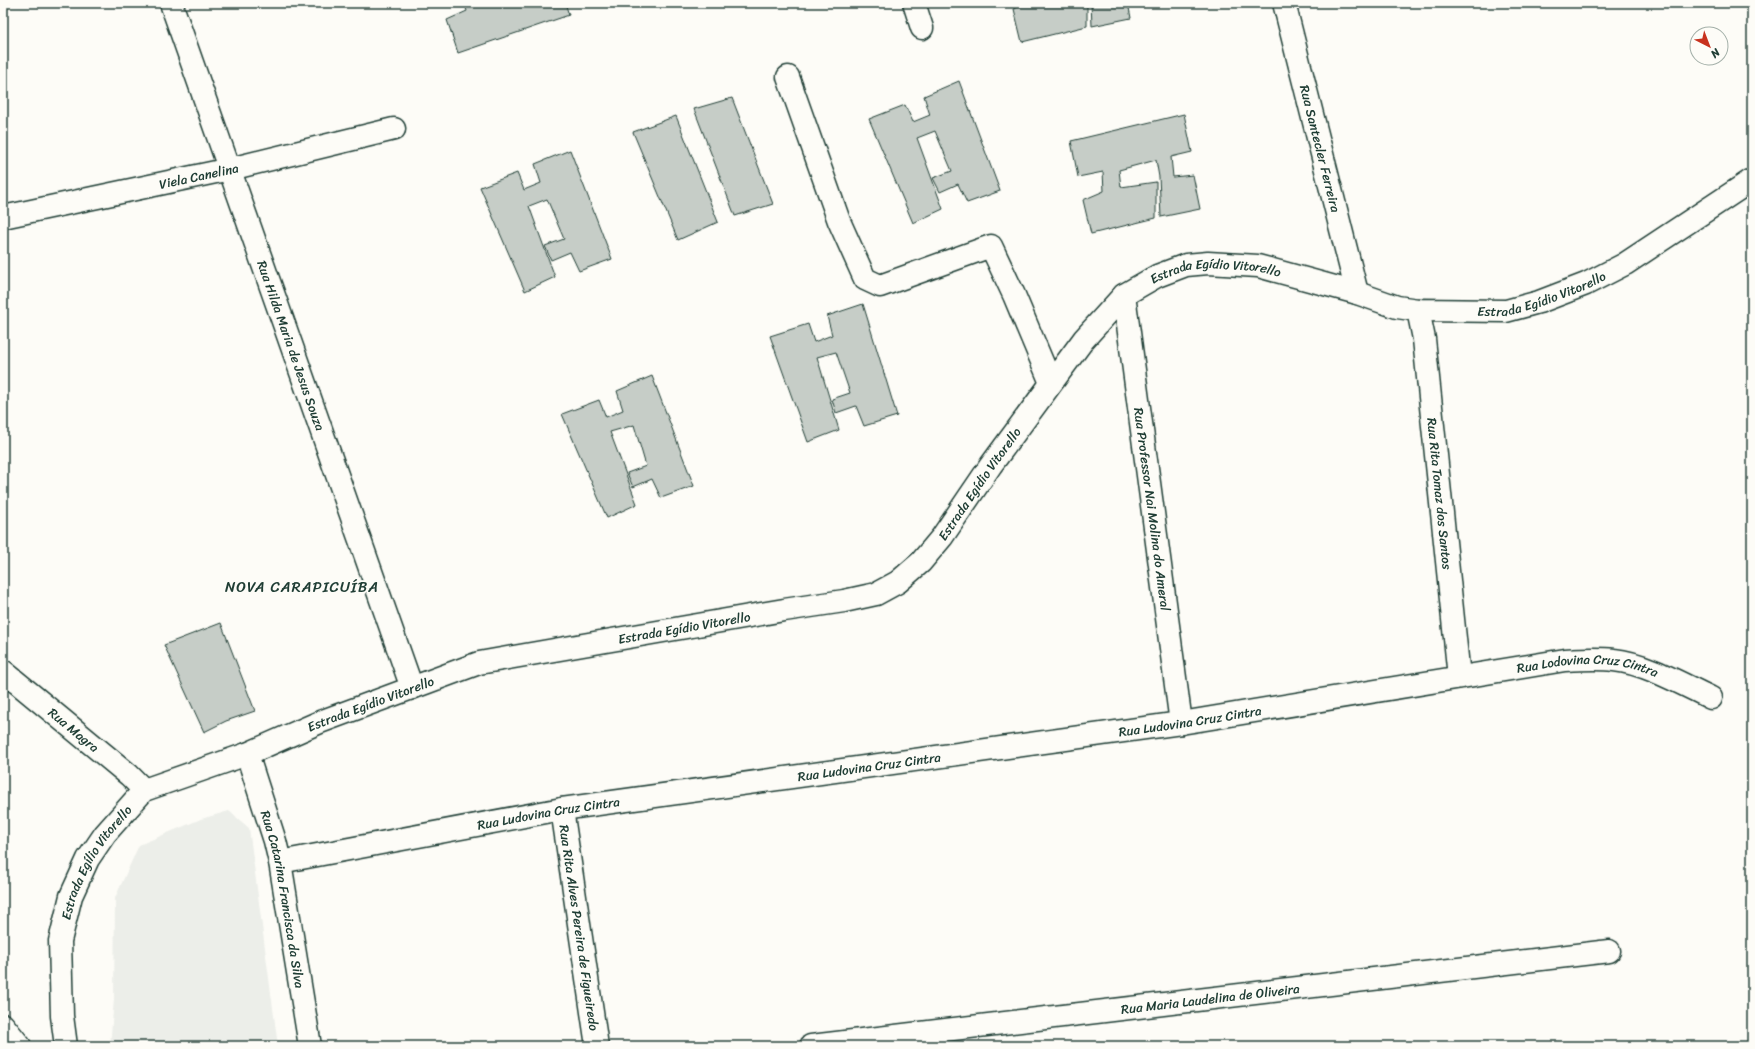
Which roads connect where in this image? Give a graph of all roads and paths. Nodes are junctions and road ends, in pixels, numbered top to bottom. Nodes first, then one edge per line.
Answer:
1 (171, 3) edge
2 (914, 3) edge
3 (1284, 3) edge
4 (922, 28) dead end
5 (788, 77) dead end
6 (394, 129) dead end
7 (230, 169) junction
8 (1752, 180) edge
9 (3, 217) edge
10 (1357, 293) junction
11 (1124, 295) junction
12 (1418, 310) junction
13 (1051, 383) junction
14 (3, 671) edge
15 (1459, 677) junction
16 (412, 688) junction
17 (1711, 698) dead end
18 (1181, 723) junction
19 (247, 754) junction
20 (144, 790) junction
21 (562, 809) junction
22 (280, 862) junction
23 (1610, 951) dead end
24 (3, 1025) edge
25 (20, 1046) edge
26 (66, 1046) edge
27 (310, 1046) edge
28 (597, 1046) edge
29 (811, 1046) edge

1 - 7 street, Rua Hilda Maria de Jesus Souza
2 - 4 street
3 - 10 street, Rua Santecler Ferreira
5 - 13 street
6 - 7 street, Viela Canelina
7 - 9 street, Viela Canelina
7 - 16 street, Rua Hilda Maria de Jesus Souza
8 - 12 street, Estrada Egídio Vitorello
10 - 11 street, Estrada Egídio Vitorello
10 - 12 street, Estrada Egídio Vitorello
11 - 13 street, Estrada Egídio Vitorello
11 - 18 street, Rua Professor Nai Molina do Ameral
12 - 15 street, Rua Rita Tomaz dos Santos
13 - 16 street, Estrada Egídio Vitorello
14 - 20 street, Rua Magra
15 - 17 street, Rua Lodovina Cruz Cintra
15 - 18 street, Rua Ludovina Cruz Cintra
16 - 19 street, Estrada Egídio Vitorello
18 - 21 street, Rua Ludovina Cruz Cintra
19 - 20 street, Estrada Egídio Vitorello
19 - 22 street, Rua Catarina Francisca da Silva
20 - 26 street, Estrada Egílio Vitorello
21 - 22 street, Rua Ludovina Cruz Cintra
21 - 28 street, Rua Rita Alves Pereira de Figueiredo
22 - 27 street, Rua Catarina Francisca da Silva
23 - 29 street, Rua Maria Laudelina de Oliveira
24 - 25 street

